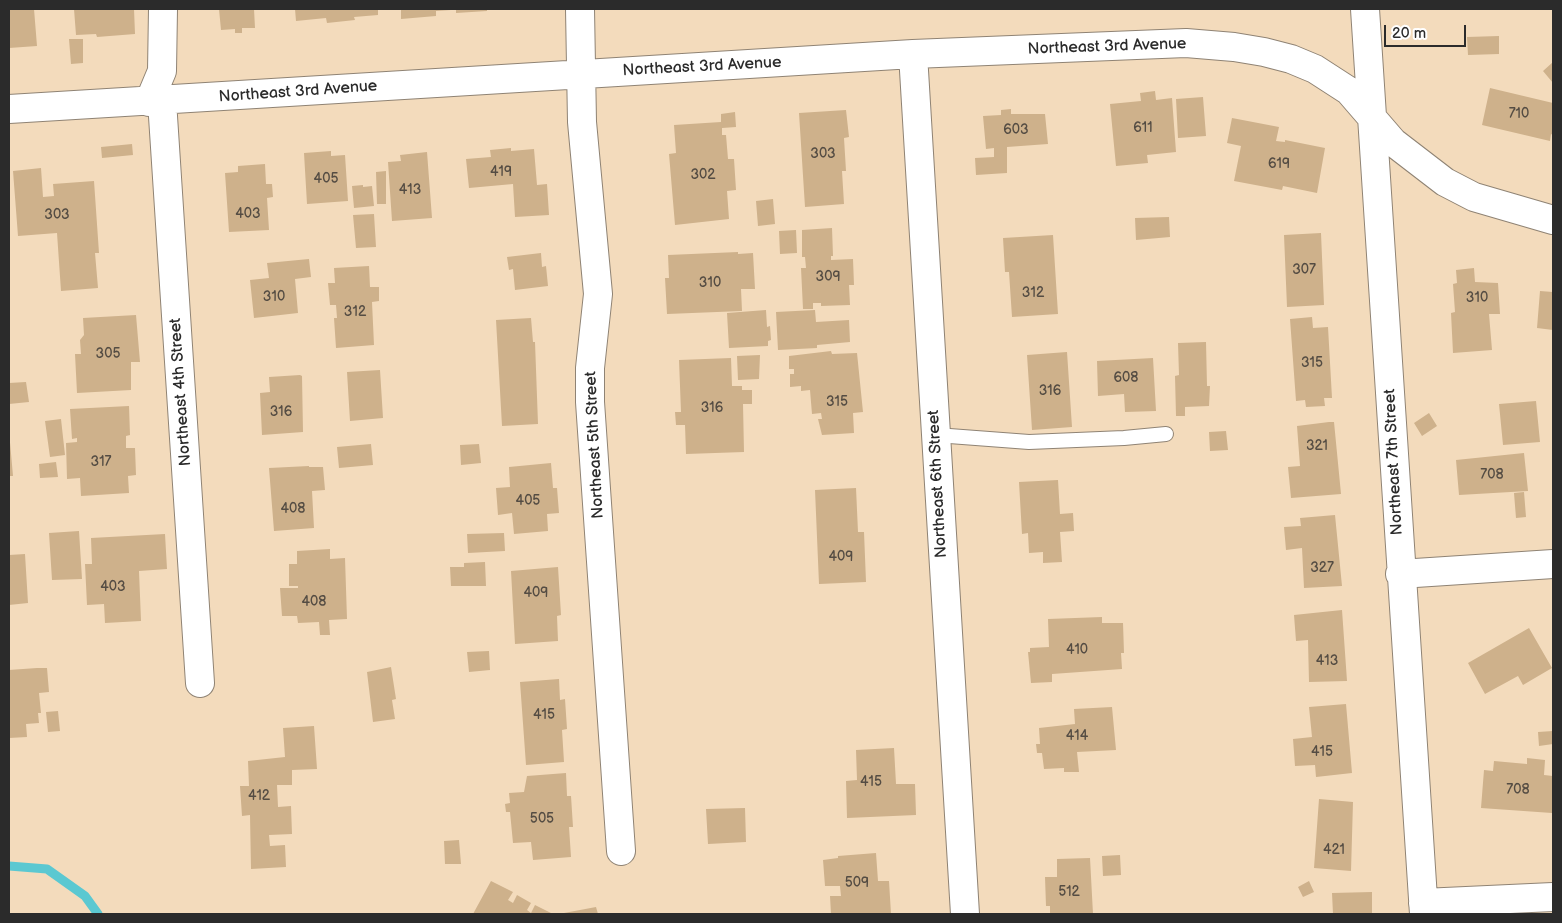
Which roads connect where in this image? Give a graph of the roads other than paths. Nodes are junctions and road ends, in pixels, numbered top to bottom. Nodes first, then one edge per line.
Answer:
1 (164, 9) edge
2 (580, 9) edge
3 (1365, 9) edge
4 (913, 54) junction
5 (581, 74) junction
6 (155, 101) junction
7 (9, 109) edge
8 (1373, 119) junction
9 (1553, 220) edge
10 (1166, 434) dead end
11 (936, 435) junction
12 (1553, 564) edge
13 (1400, 574) junction
14 (200, 683) dead end
15 (621, 851) dead end
16 (1553, 897) edge
17 (1424, 909) edge
18 (965, 914) edge

1 - 6 street
2 - 5 street, Northeast 5th Street
3 - 8 street, Northeast 7th Street
4 - 5 street, Northeast 3rd Avenue
4 - 8 street, Northeast 3rd Avenue
4 - 11 street, Northeast 6th Street
5 - 6 street, Northeast 3rd Avenue
5 - 15 street, Northeast 5th Street
6 - 7 street, Northeast 3rd Avenue
6 - 14 street, Northeast 4th Street
8 - 9 street, Northeast 3rd Avenue
8 - 13 street, Northeast 7th Street
10 - 11 lane
11 - 18 street, Northeast 6th Street
12 - 13 street
13 - 17 street, Northeast 7th Street
16 - 17 street

